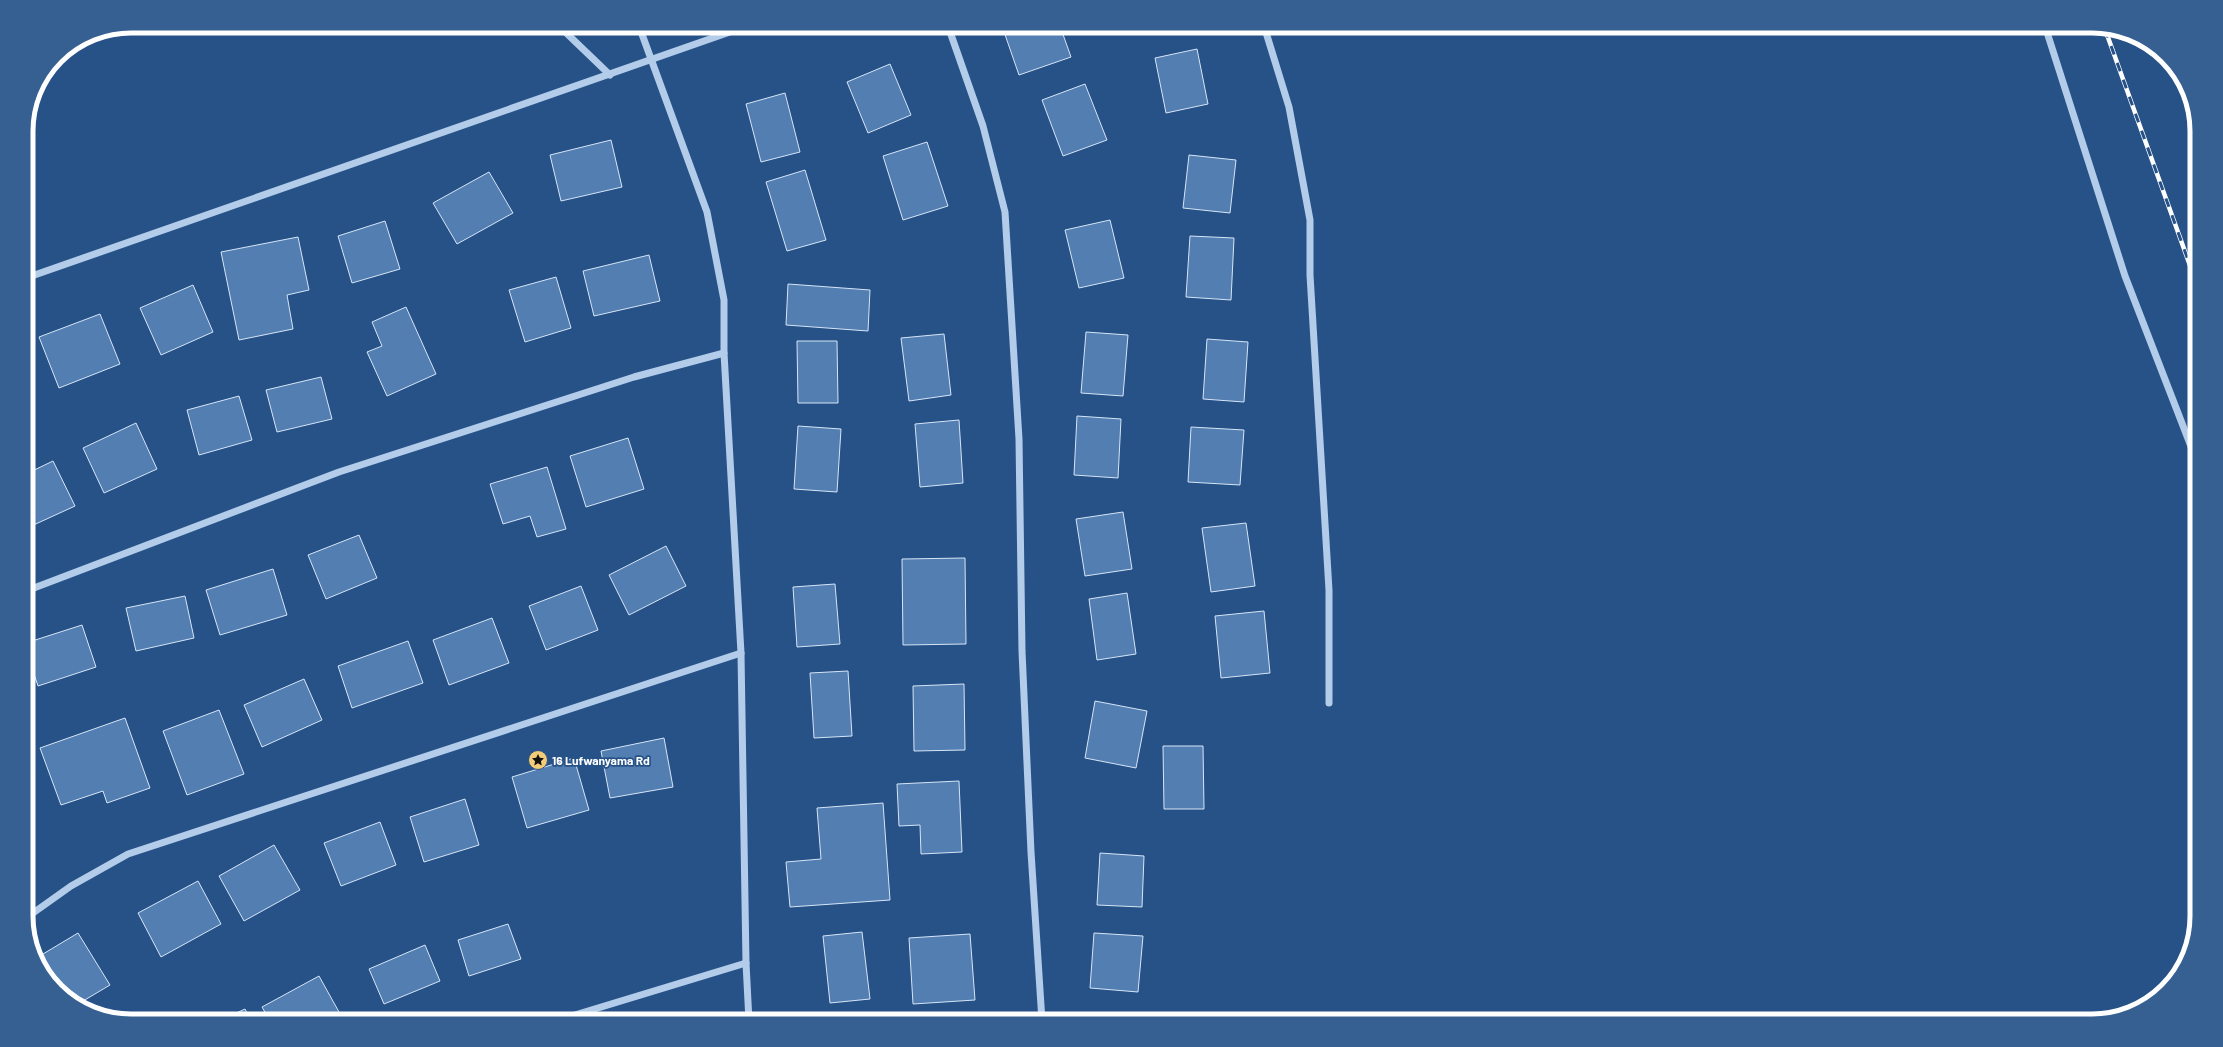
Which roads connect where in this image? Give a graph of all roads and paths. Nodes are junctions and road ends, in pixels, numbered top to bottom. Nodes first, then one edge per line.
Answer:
1 (566, 33) edge
2 (642, 33) edge
3 (726, 33) edge
4 (950, 33) edge
5 (1266, 33) edge
6 (2047, 33) edge
7 (651, 58) junction
8 (610, 75) junction
9 (33, 276) edge
10 (724, 353) junction
11 (2190, 444) edge
12 (33, 587) edge
13 (741, 653) junction
14 (1329, 704) dead end
15 (33, 913) edge
16 (746, 963) junction
17 (578, 1014) edge
18 (749, 1014) edge
19 (1042, 1014) edge

1 - 8 street
2 - 7 street
3 - 7 street
4 - 19 street
5 - 14 street
6 - 11 street
7 - 8 street
7 - 10 street
8 - 9 street
10 - 12 street
10 - 13 street
13 - 15 street
13 - 16 street
16 - 17 street
16 - 18 street

